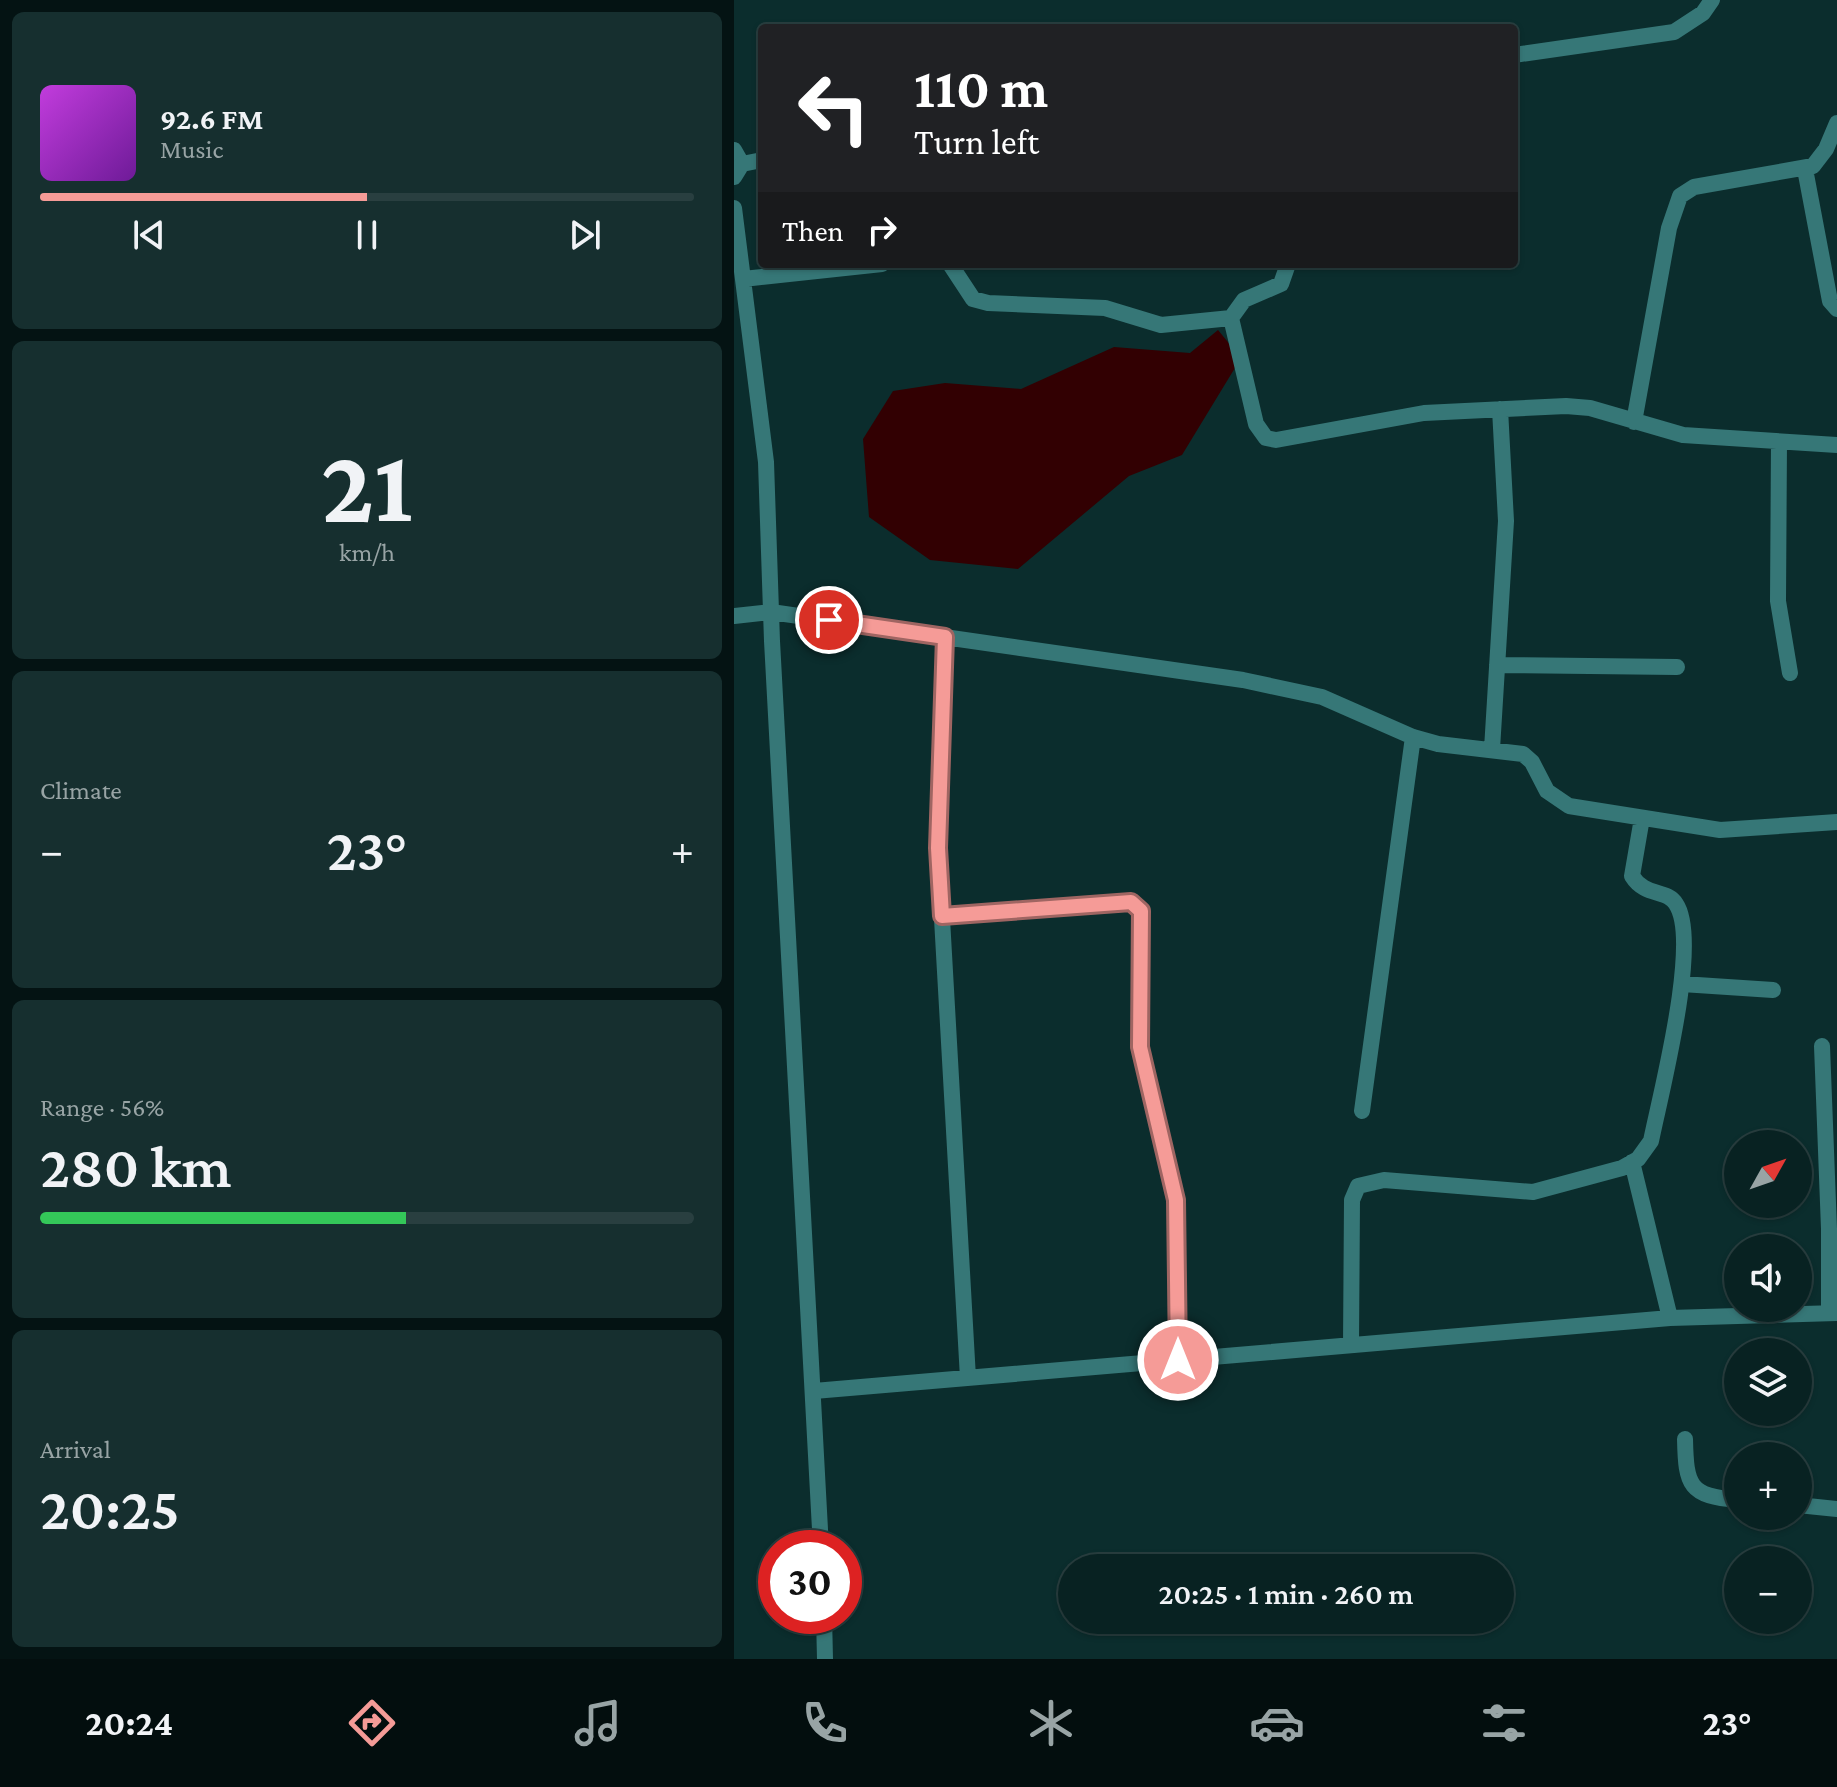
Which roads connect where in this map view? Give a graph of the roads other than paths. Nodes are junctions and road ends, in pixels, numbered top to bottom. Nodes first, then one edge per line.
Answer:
1 (1712, 0) edge
2 (1518, 54) edge
3 (1837, 123) edge
4 (758, 161) edge
5 (737, 164) edge
6 (1805, 169) junction
7 (734, 208) edge
8 (845, 268) edge
9 (953, 268) edge
10 (1289, 268) edge
11 (743, 279) junction
12 (1837, 309) edge
13 (1231, 318) junction
14 (1500, 409) junction
15 (1634, 422) junction
16 (1779, 442) junction
17 (1837, 445) edge
18 (771, 612) junction
19 (734, 616) edge
20 (945, 637) junction
21 (1497, 665) junction
22 (1677, 667) dead end
23 (1790, 673) dead end
24 (1413, 737) junction
25 (1492, 749) junction
26 (1642, 818) junction
27 (1837, 822) edge
28 (942, 916) junction
29 (1682, 984) junction
30 (1773, 990) dead end
31 (1822, 1046) dead end
32 (1362, 1111) dead end
33 (1632, 1162) junction
34 (1833, 1313) edge
35 (1670, 1318) junction
36 (1351, 1345) junction
37 (1178, 1360) junction
38 (968, 1378) junction
39 (814, 1391) junction
40 (1685, 1439) dead end
41 (1724, 1499) edge
42 (1812, 1506) edge
43 (1837, 1509) edge
44 (820, 1530) edge
45 (824, 1634) edge
46 (825, 1659) edge

1 - 2 street
3 - 6 street
4 - 5 street
6 - 12 street
6 - 15 street
7 - 11 street
8 - 11 street
9 - 13 street
10 - 13 street
11 - 18 street
13 - 14 street
14 - 15 street
14 - 21 street
15 - 16 street
16 - 17 street
16 - 23 street
18 - 19 street
18 - 20 street
18 - 39 street
20 - 24 street
20 - 28 street
21 - 22 street
21 - 25 street
24 - 25 street
24 - 32 street
25 - 26 street
26 - 27 street
26 - 29 street
28 - 37 street
28 - 38 street
29 - 30 street
29 - 33 street
31 - 34 street
33 - 35 street
33 - 36 street
34 - 35 street
35 - 36 street
36 - 37 street
37 - 38 street
38 - 39 street
39 - 44 street
40 - 41 street
42 - 43 street
45 - 46 street

